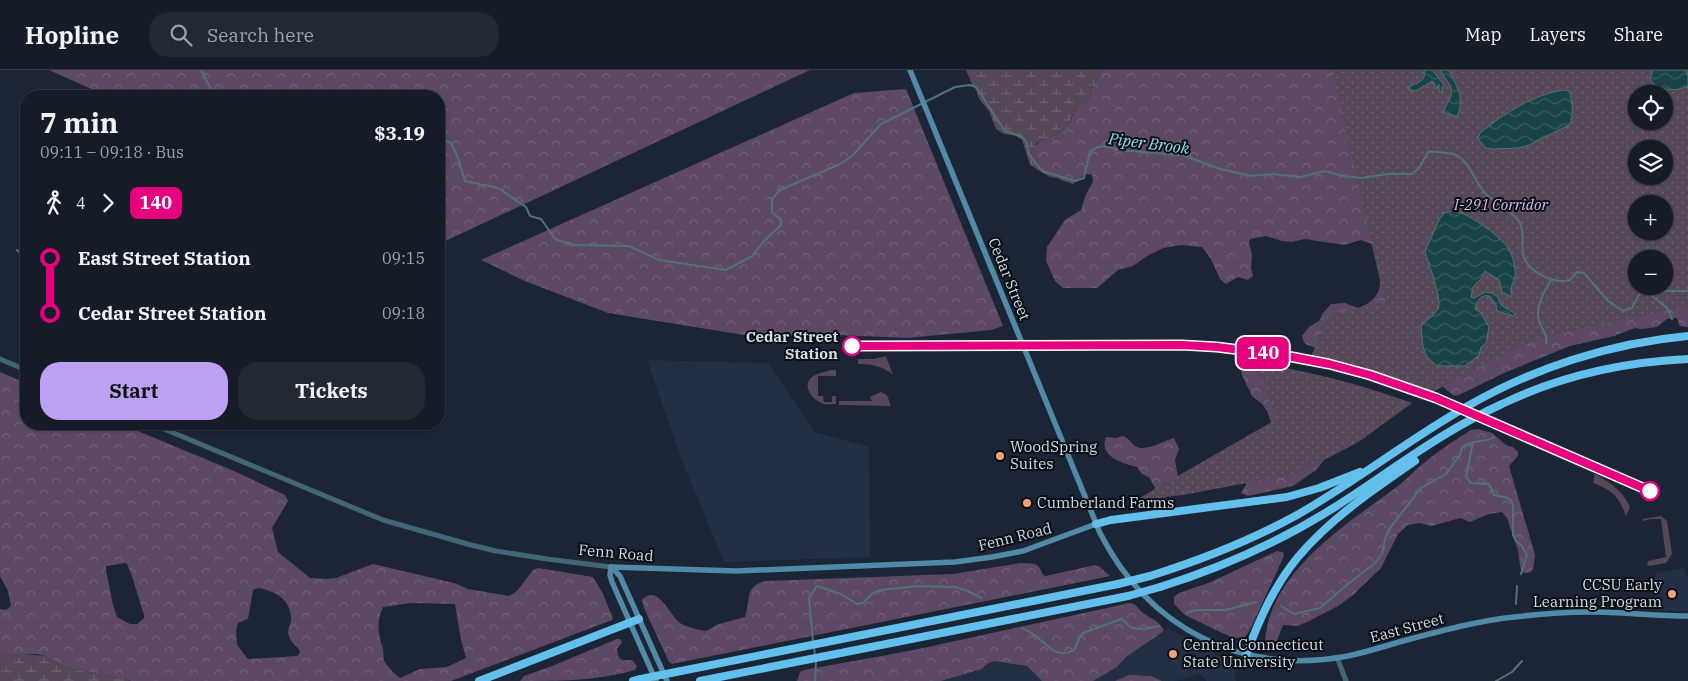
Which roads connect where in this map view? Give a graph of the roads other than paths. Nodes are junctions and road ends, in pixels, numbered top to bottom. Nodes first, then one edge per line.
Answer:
1 (910, 70) edge
2 (1688, 336) edge
3 (0, 359) edge
4 (1688, 359) edge
5 (20, 367) edge
6 (166, 430) edge
7 (1441, 438) junction
8 (1368, 470) junction
9 (1096, 524) junction
10 (611, 567) junction
11 (1148, 599) joint
12 (1688, 616) edge
13 (640, 619) junction
14 (630, 623) junction
15 (1246, 655) junction
16 (1337, 658) junction
17 (637, 680) edge
18 (479, 681) edge
19 (656, 681) edge
20 (667, 681) edge
21 (700, 681) edge
22 (1346, 681) edge

1 - 9 main road, Cedar Street
2 - 8 highway
3 - 5 street
4 - 7 highway
6 - 10 street, Fenn Road
7 - 15 highway
7 - 21 highway, bridge
8 - 9 highway
8 - 17 highway, bridge
9 - 10 main road, Fenn Road
9 - 11 main road, Cedar Street
10 - 13 main road
10 - 14 main road
11 - 15 main road, East Street
12 - 16 main road, East Street
13 - 14 highway
13 - 20 main road
14 - 18 highway
14 - 19 main road
15 - 16 main road, East Street
16 - 22 street

